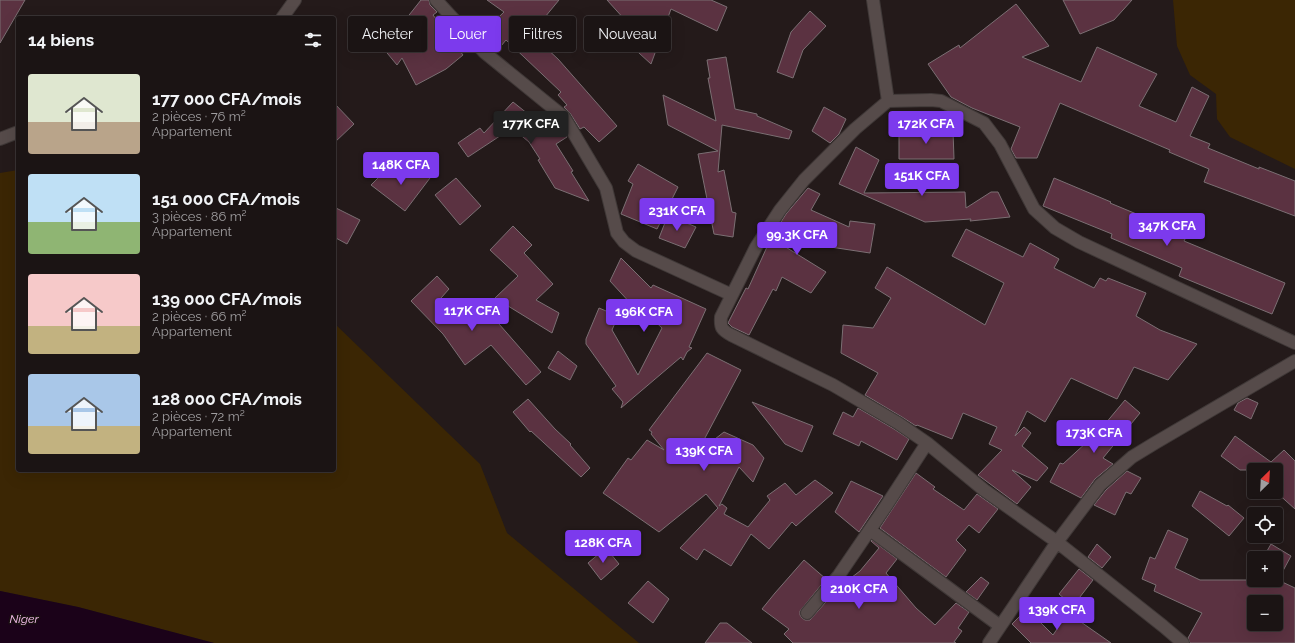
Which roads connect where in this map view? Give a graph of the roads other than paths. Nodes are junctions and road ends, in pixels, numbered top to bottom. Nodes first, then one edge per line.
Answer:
1 (295, 0) edge
2 (436, 0) edge
3 (873, 0) edge
4 (283, 16) edge
5 (888, 101) junction
6 (16, 133) edge
7 (0, 139) edge
8 (732, 295) junction
9 (1295, 343) edge
10 (1295, 361) edge
11 (927, 443) junction
12 (870, 530) junction
13 (1057, 542) junction
14 (807, 613) dead end
15 (1000, 626) junction
16 (989, 643) edge
17 (1183, 643) edge

1 - 4 street
2 - 8 street
3 - 5 street
5 - 8 street
5 - 9 street
6 - 7 street
8 - 11 street
10 - 13 street
11 - 12 street
11 - 13 street
12 - 14 street
12 - 15 street
13 - 15 street
13 - 17 street
15 - 16 street

